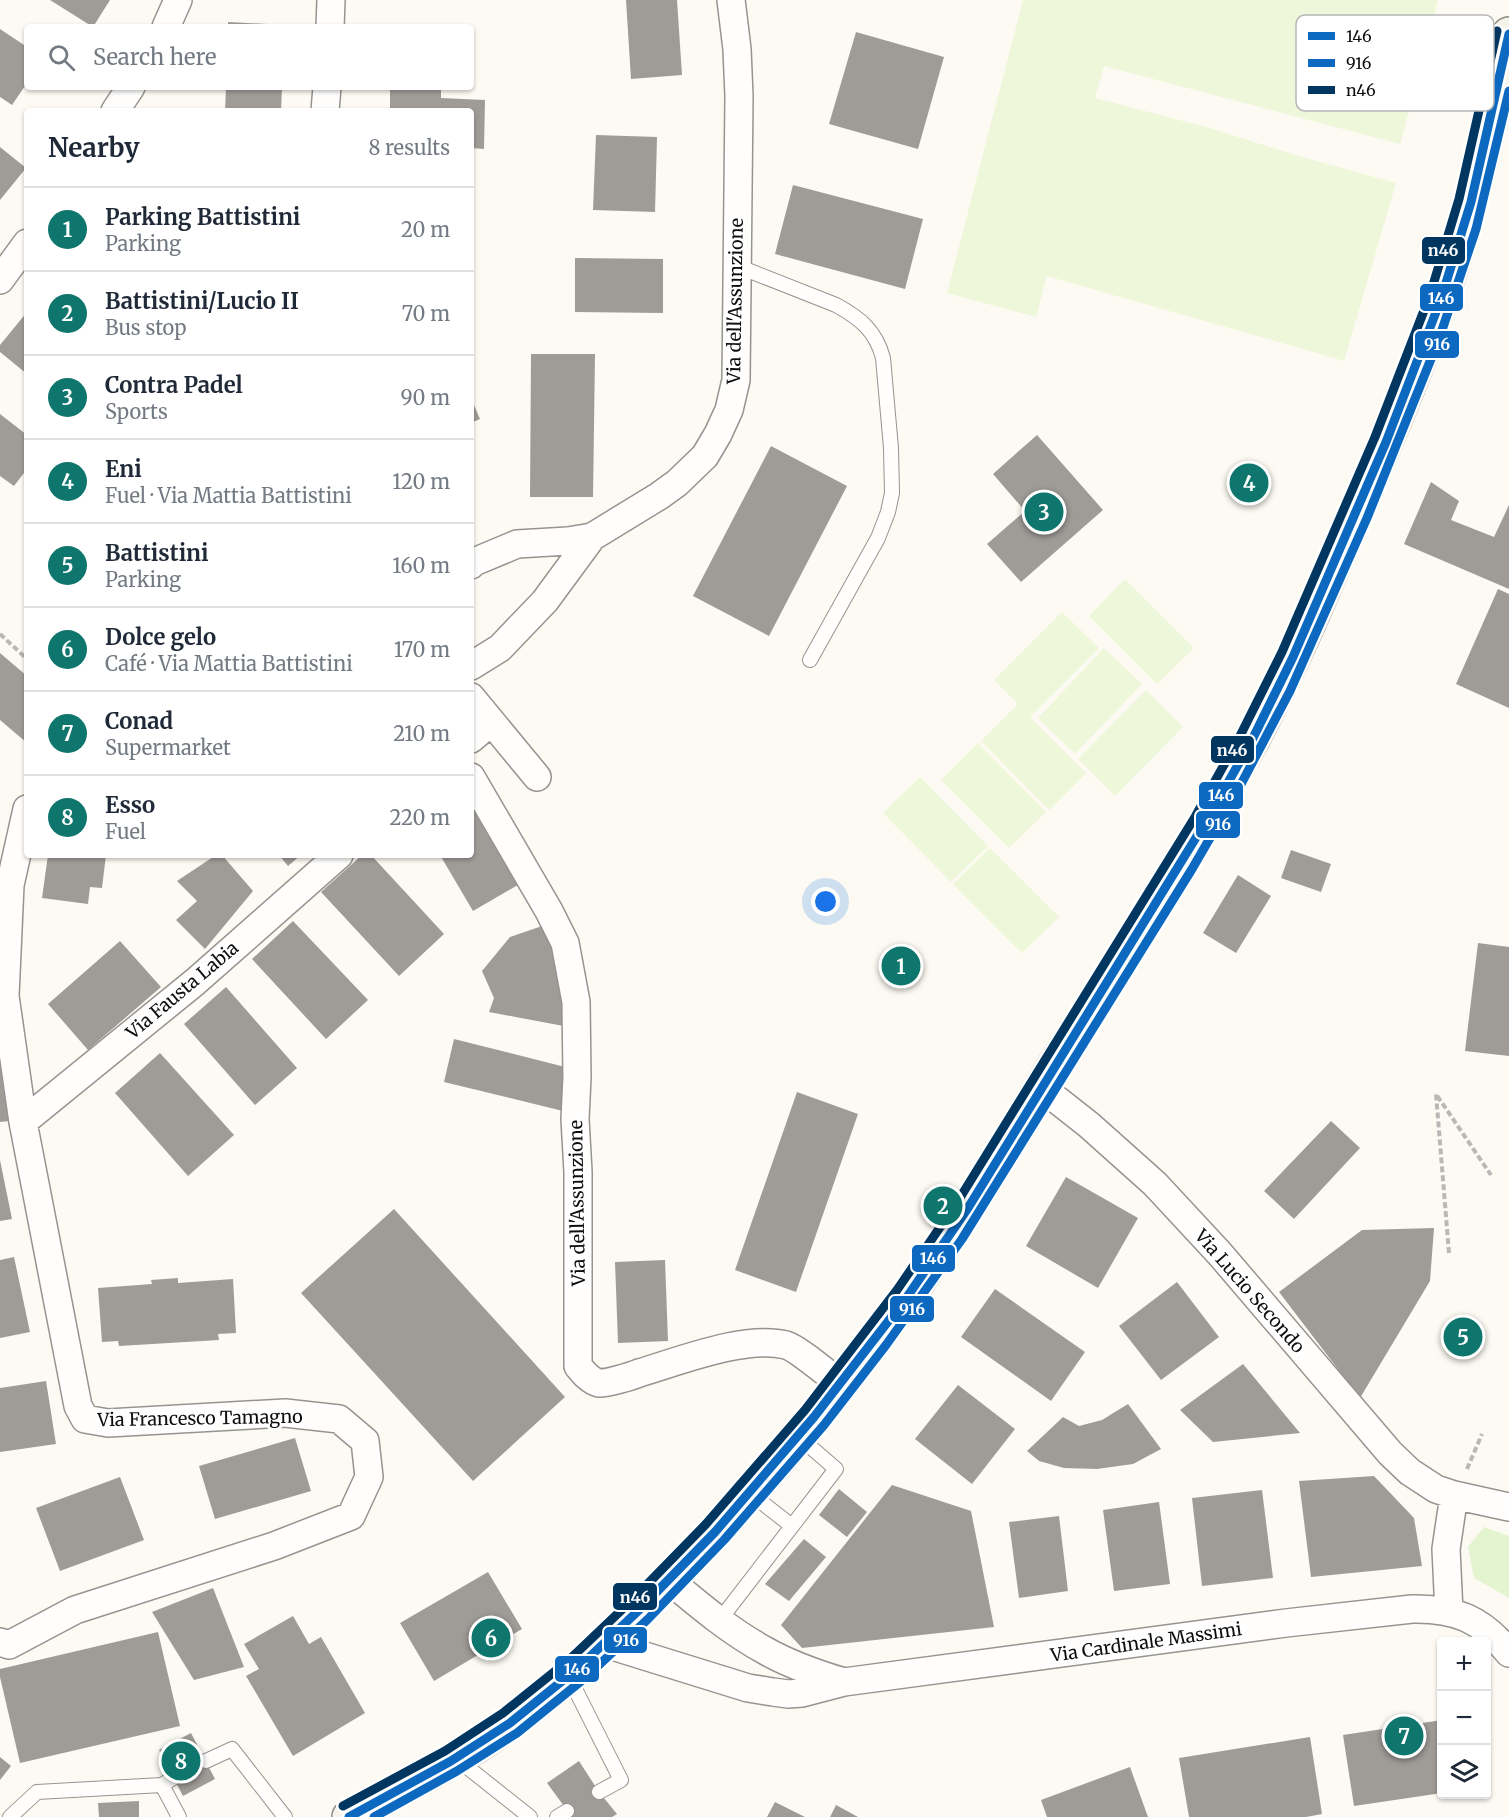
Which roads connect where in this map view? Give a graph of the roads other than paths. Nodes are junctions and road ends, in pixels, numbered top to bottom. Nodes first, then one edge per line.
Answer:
1 (178, 0) edge
2 (331, 0) edge
3 (731, 0) edge
4 (167, 24) edge
5 (330, 24) edge
6 (1509, 34) edge
7 (129, 90) edge
8 (327, 90) edge
9 (1494, 100) edge
10 (118, 108) edge
11 (325, 108) edge
12 (1492, 111) edge
13 (24, 247) edge
14 (737, 266) junction
15 (0, 280) edge
16 (592, 537) junction
17 (474, 562) edge
18 (810, 660) dead end
19 (474, 664) edge
20 (474, 708) edge
21 (481, 730) edge
22 (537, 777) dead end
23 (474, 782) edge
24 (24, 822) edge
25 (336, 858) edge
26 (1042, 1088) junction
27 (23, 1122) junction
28 (842, 1384) junction
29 (799, 1437) junction
30 (751, 1494) junction
31 (1454, 1495) junction
32 (1509, 1507) edge
33 (792, 1526) junction
34 (669, 1580) junction
35 (1449, 1611) junction
36 (719, 1621) junction
37 (0, 1642) edge
38 (606, 1644) junction
39 (1509, 1653) edge
40 (569, 1677) junction
41 (844, 1682) junction
42 (455, 1758) junction
43 (206, 1761) dead end
44 (599, 1792) dead end
45 (10, 1817) edge
46 (179, 1817) edge
47 (285, 1817) edge
48 (349, 1817) edge
49 (530, 1817) edge

1 - 4 street
2 - 5 street
3 - 14 street, Via dell'Assunzione
6 - 9 main road
7 - 10 street
8 - 11 street
12 - 26 main road
13 - 15 street
14 - 16 street, Via dell'Assunzione
14 - 18 lane
16 - 17 street, Via dell'Assunzione
16 - 19 street, Via dell'Assunzione
20 - 21 street
21 - 22 street
23 - 28 street, Via dell'Assunzione
24 - 27 street, Via Francesco Tamagno
25 - 27 street, Via Fausta Labia
26 - 28 main road
26 - 31 street, Via Lucio Secondo
27 - 37 street, Via Francesco Tamagno
28 - 29 main road
29 - 30 main road
29 - 33 lane
30 - 33 lane
30 - 34 main road
31 - 32 street, Via Lucio Secondo
31 - 35 street
33 - 36 lane
34 - 36 street, Via Cardinale Massimi
34 - 38 main road
35 - 39 street
35 - 41 street, Via Cardinale Massimi
36 - 41 street, Via Cardinale Massimi
38 - 40 main road
38 - 41 street, Via Cardinale Massimi
40 - 42 main road
40 - 44 lane
42 - 48 main road
42 - 49 lane
43 - 47 lane
45 - 46 lane

